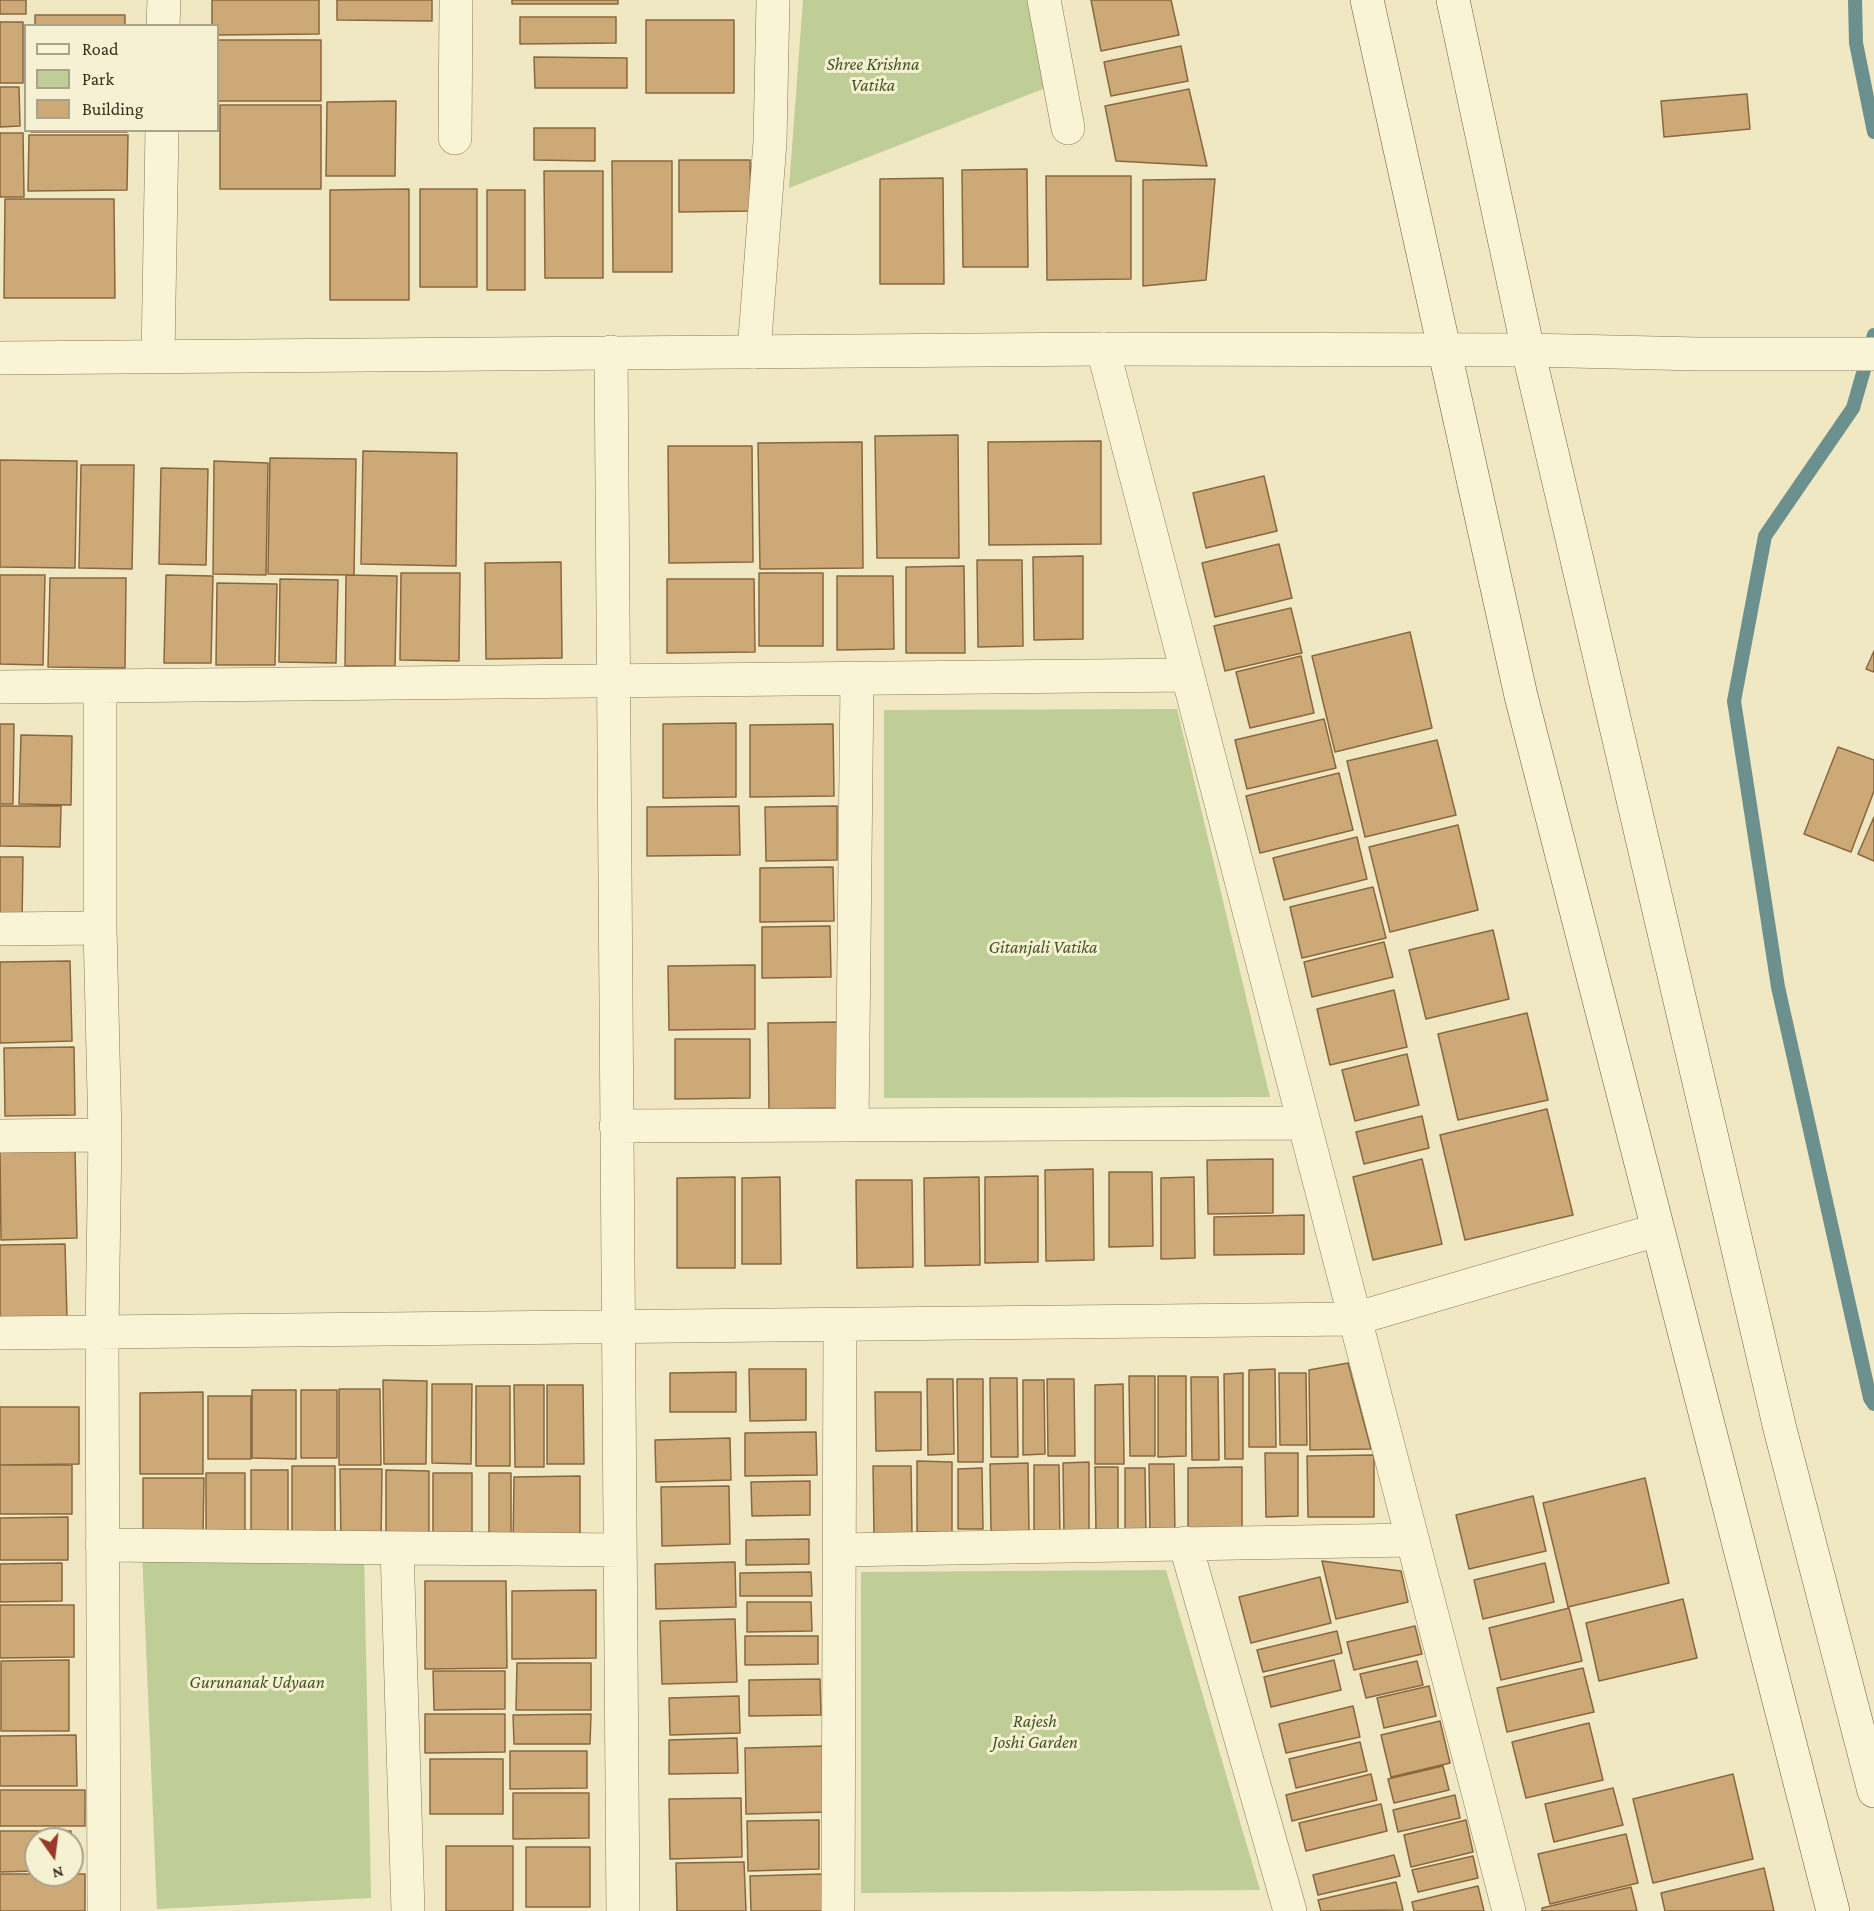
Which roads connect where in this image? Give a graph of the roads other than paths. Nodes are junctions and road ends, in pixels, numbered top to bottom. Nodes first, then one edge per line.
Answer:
1 (164, 0) edge
2 (456, 0) edge
3 (774, 0) edge
4 (1044, 0) edge
5 (1367, 0) edge
6 (1453, 0) edge
7 (163, 24) edge
8 (1068, 128) dead end
9 (162, 132) edge
10 (455, 138) dead end
11 (1103, 349) junction
12 (1446, 349) junction
13 (1528, 350) junction
14 (611, 352) junction
15 (754, 352) junction
16 (1874, 354) edge
17 (158, 356) junction
18 (0, 358) edge
19 (1188, 675) junction
20 (857, 679) junction
21 (613, 681) junction
22 (100, 686) junction
23 (0, 687) edge
24 (100, 928) junction
25 (0, 929) edge
26 (1303, 1123) junction
27 (852, 1125) junction
28 (616, 1126) junction
29 (105, 1135) junction
30 (0, 1136) edge
31 (1657, 1230) junction
32 (1354, 1319) junction
33 (840, 1325) junction
34 (618, 1327) junction
35 (102, 1332) junction
36 (0, 1333) edge
37 (1411, 1540) junction
38 (1185, 1544) junction
39 (102, 1545) junction
40 (397, 1548) junction
41 (620, 1550) junction
42 (839, 1550) junction
43 (1874, 1791) edge
44 (104, 1911) edge
45 (408, 1911) edge
46 (623, 1911) edge
47 (838, 1911) edge
48 (1290, 1911) edge
49 (1509, 1911) edge
50 (1833, 1911) edge

1 - 7 street
2 - 10 street
3 - 15 street
4 - 8 street
5 - 12 street
6 - 13 street
9 - 17 street
11 - 12 street
11 - 15 street
11 - 19 street
12 - 13 street
12 - 31 street
13 - 16 street
13 - 43 street
14 - 15 street
14 - 17 street
14 - 21 street
17 - 18 street
19 - 20 street
19 - 26 street
20 - 21 street
20 - 27 street
21 - 22 street
21 - 28 street
22 - 23 street
22 - 24 street
24 - 25 street
24 - 29 street
26 - 27 street
26 - 32 street
27 - 28 street
28 - 34 street
29 - 30 street
29 - 35 street
31 - 32 street
31 - 50 street
32 - 33 street
32 - 37 street
33 - 34 street
33 - 42 street
34 - 35 street
34 - 41 street
35 - 36 street
35 - 39 street
37 - 38 street
37 - 49 street
38 - 42 street
38 - 48 street
39 - 40 street
39 - 44 street
40 - 41 street
40 - 45 street
41 - 46 street
42 - 47 street

